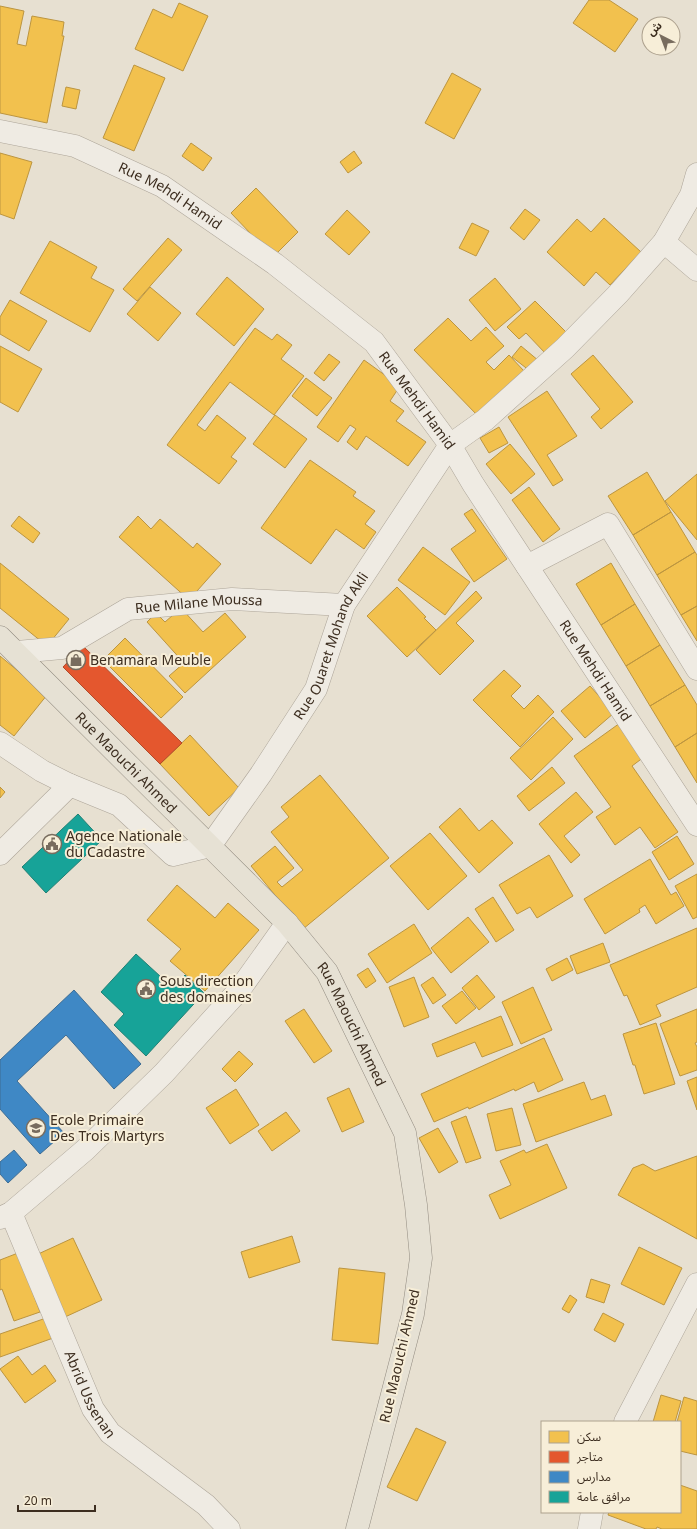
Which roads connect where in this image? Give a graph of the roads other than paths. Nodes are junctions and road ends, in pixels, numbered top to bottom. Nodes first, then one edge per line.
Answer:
1 (0, 130) edge
2 (697, 174) edge
3 (664, 242) junction
4 (697, 260) edge
5 (697, 270) edge
6 (450, 444) junction
7 (527, 566) junction
8 (344, 605) junction
9 (0, 637) edge
10 (17, 652) junction
11 (697, 669) edge
12 (0, 743) edge
13 (70, 785) junction
14 (697, 825) edge
15 (210, 846) junction
16 (0, 854) edge
17 (287, 924) junction
18 (5, 1216) edge
19 (697, 1284) edge
20 (626, 1421) edge
21 (592, 1513) edge
22 (229, 1529) edge
23 (357, 1529) edge
24 (589, 1529) edge

1 - 6 street, Rue Mehdi Hamid
2 - 3 street
3 - 4 street
3 - 5 street
3 - 6 street
6 - 7 street, Rue Mehdi Hamid
6 - 8 street, Rue Ouaret Mohand Akli
7 - 11 street
7 - 14 street, Rue Mehdi Hamid
8 - 10 street, Rue Milane Moussa
8 - 15 street, Rue Ouaret Mohand Akli
9 - 10 main road, Rue Maouchi Ahmed
10 - 15 main road, Rue Maouchi Ahmed
12 - 13 street
13 - 15 street
13 - 16 street
15 - 17 main road, Rue Maouchi Ahmed
17 - 18 street
17 - 23 main road, Rue Maouchi Ahmed
18 - 22 street, Abrid Ussenan
19 - 20 street
21 - 24 street

